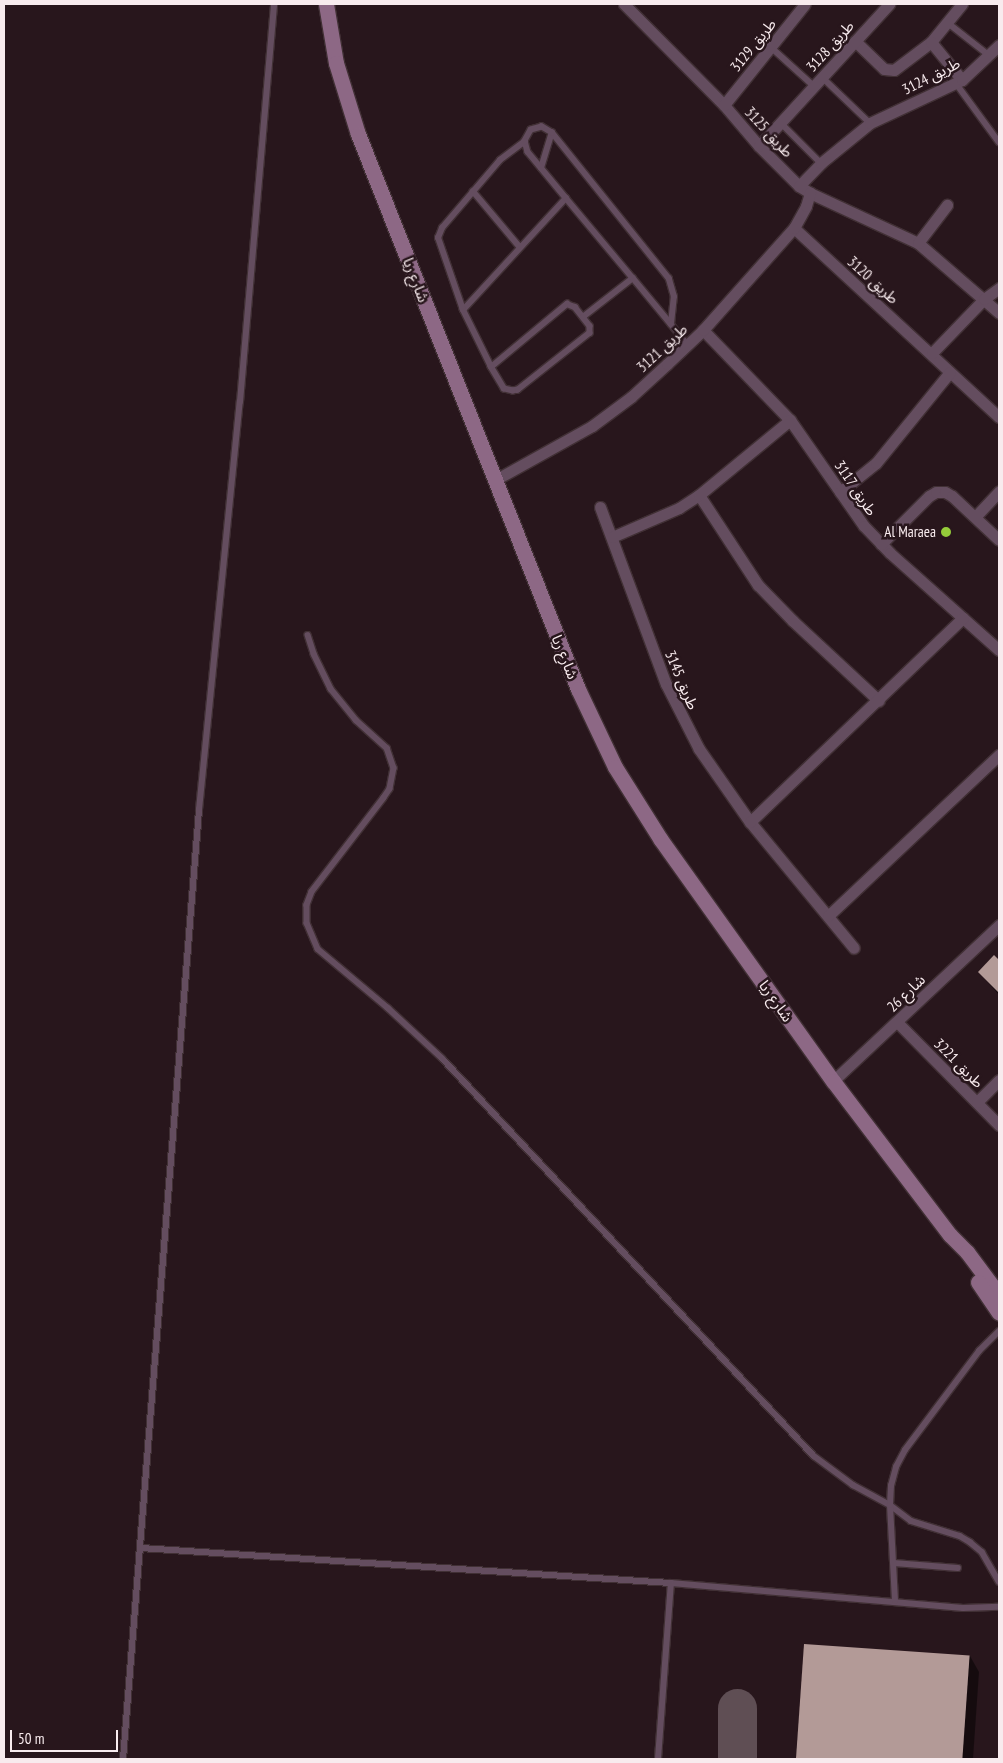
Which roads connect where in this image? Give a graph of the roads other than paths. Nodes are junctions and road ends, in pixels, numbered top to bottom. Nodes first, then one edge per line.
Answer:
1 (274, 4) edge
2 (326, 4) edge
3 (624, 4) edge
4 (806, 4) edge
5 (888, 4) edge
6 (962, 4) edge
7 (948, 23) junction
8 (855, 41) junction
9 (931, 42) junction
10 (999, 45) edge
11 (770, 47) junction
12 (989, 55) junction
13 (822, 77) junction
14 (959, 82) junction
15 (814, 86) junction
16 (724, 105) junction
17 (781, 123) junction
18 (870, 123) junction
19 (552, 133) junction
20 (525, 141) junction
21 (999, 142) edge
22 (758, 146) junction
23 (822, 163) junction
24 (541, 168) junction
25 (799, 186) junction
26 (473, 192) junction
27 (810, 194) junction
28 (566, 198) junction
29 (947, 205) dead end
30 (794, 228) junction
31 (918, 243) junction
32 (520, 247) junction
33 (633, 278) junction
34 (999, 288) edge
35 (984, 299) junction
36 (463, 310) junction
37 (999, 313) edge
38 (583, 318) junction
39 (671, 324) junction
40 (703, 330) junction
41 (688, 345) junction
42 (932, 354) junction
43 (491, 367) junction
44 (950, 372) junction
45 (999, 417) edge
46 (790, 420) junction
47 (495, 480) junction
48 (999, 491) edge
49 (840, 492) junction
50 (699, 495) junction
51 (600, 507) dead end
52 (976, 516) junction
53 (612, 537) junction
54 (999, 540) edge
55 (881, 544) junction
56 (963, 618) junction
57 (308, 635) dead end
58 (997, 644) edge
59 (879, 701) junction
60 (999, 755) edge
61 (750, 822) junction
62 (828, 916) junction
63 (999, 925) edge
64 (854, 948) dead end
65 (898, 1022) junction
66 (999, 1080) edge
67 (833, 1081) junction
68 (977, 1102) junction
69 (999, 1125) edge
70 (950, 1235) junction
71 (999, 1294) edge
72 (999, 1313) edge
73 (999, 1331) edge
74 (890, 1505) junction
75 (141, 1548) junction
76 (894, 1563) junction
77 (958, 1568) dead end
78 (999, 1581) edge
79 (671, 1583) junction
80 (895, 1601) junction
81 (999, 1607) edge
82 (123, 1759) edge
83 (658, 1759) edge

1 - 75 lane
2 - 47 main road, شارع ريا
3 - 16 street, طريق 3125
4 - 11 street, طريق 3129
5 - 8 street, طريق 3128
6 - 7 street
7 - 9 street
7 - 12 lane
8 - 9 street
8 - 13 street, طريق 3128
9 - 14 street
10 - 12 street, طريق 3124
11 - 15 lane, طريق 3128
11 - 16 street, طريق 3129
12 - 14 street, طريق 3124
13 - 15 street, طريق 3128
13 - 18 lane
14 - 18 street, طريق 3124
14 - 21 lane
15 - 17 street, طريق 3128
16 - 22 street, طريق 3125
17 - 22 street, طريق 3128
17 - 23 lane
18 - 23 street, طريق 3124
19 - 20 lane
19 - 24 lane
19 - 39 lane
20 - 24 lane
20 - 26 lane
22 - 25 street, طريق 3125
23 - 25 street, طريق 3124
24 - 28 lane
25 - 27 street, طريق 3125
26 - 32 lane
26 - 36 lane
27 - 30 street, طريق 3121
27 - 31 street, طريق 3125
28 - 32 lane
28 - 33 lane
29 - 31 street
30 - 40 street, طريق 3121
30 - 42 street, طريق 3120
31 - 35 street, طريق 3125
32 - 36 lane
33 - 38 lane
33 - 39 lane
34 - 35 street
35 - 37 street, طريق 3125
35 - 42 street
36 - 43 lane
38 - 43 lane
38 - 43 lane
39 - 41 lane
40 - 41 street, طريق 3121
40 - 46 street, طريق 3117
41 - 47 street, طريق 3121
42 - 44 street, طريق 3120
44 - 45 street, طريق 3120
44 - 49 street
46 - 49 street, طريق 3117
46 - 50 street
47 - 67 main road, شارع ريا
48 - 52 street
49 - 55 street, طريق 3117
50 - 53 street
50 - 59 street
51 - 53 street, طريق 3145
52 - 54 street
52 - 55 street
53 - 61 street, طريق 3145
55 - 56 street, طريق 3117
56 - 58 street, طريق 3117
56 - 59 street
57 - 74 lane
59 - 61 street
60 - 62 street
61 - 62 street, طريق 3145
62 - 64 street, طريق 3145
63 - 65 street, شارع 26
65 - 67 street, شارع 26
65 - 68 street, طريق 3221
66 - 68 street
67 - 70 main road, شارع ريا
68 - 69 street, طريق 3221
70 - 71 main road, شارع ريا
70 - 72 main road, شارع ريا
73 - 74 lane
74 - 76 lane
74 - 78 lane
75 - 79 lane
75 - 82 lane
76 - 77 lane
76 - 80 lane
79 - 80 lane
79 - 83 lane
80 - 81 lane

